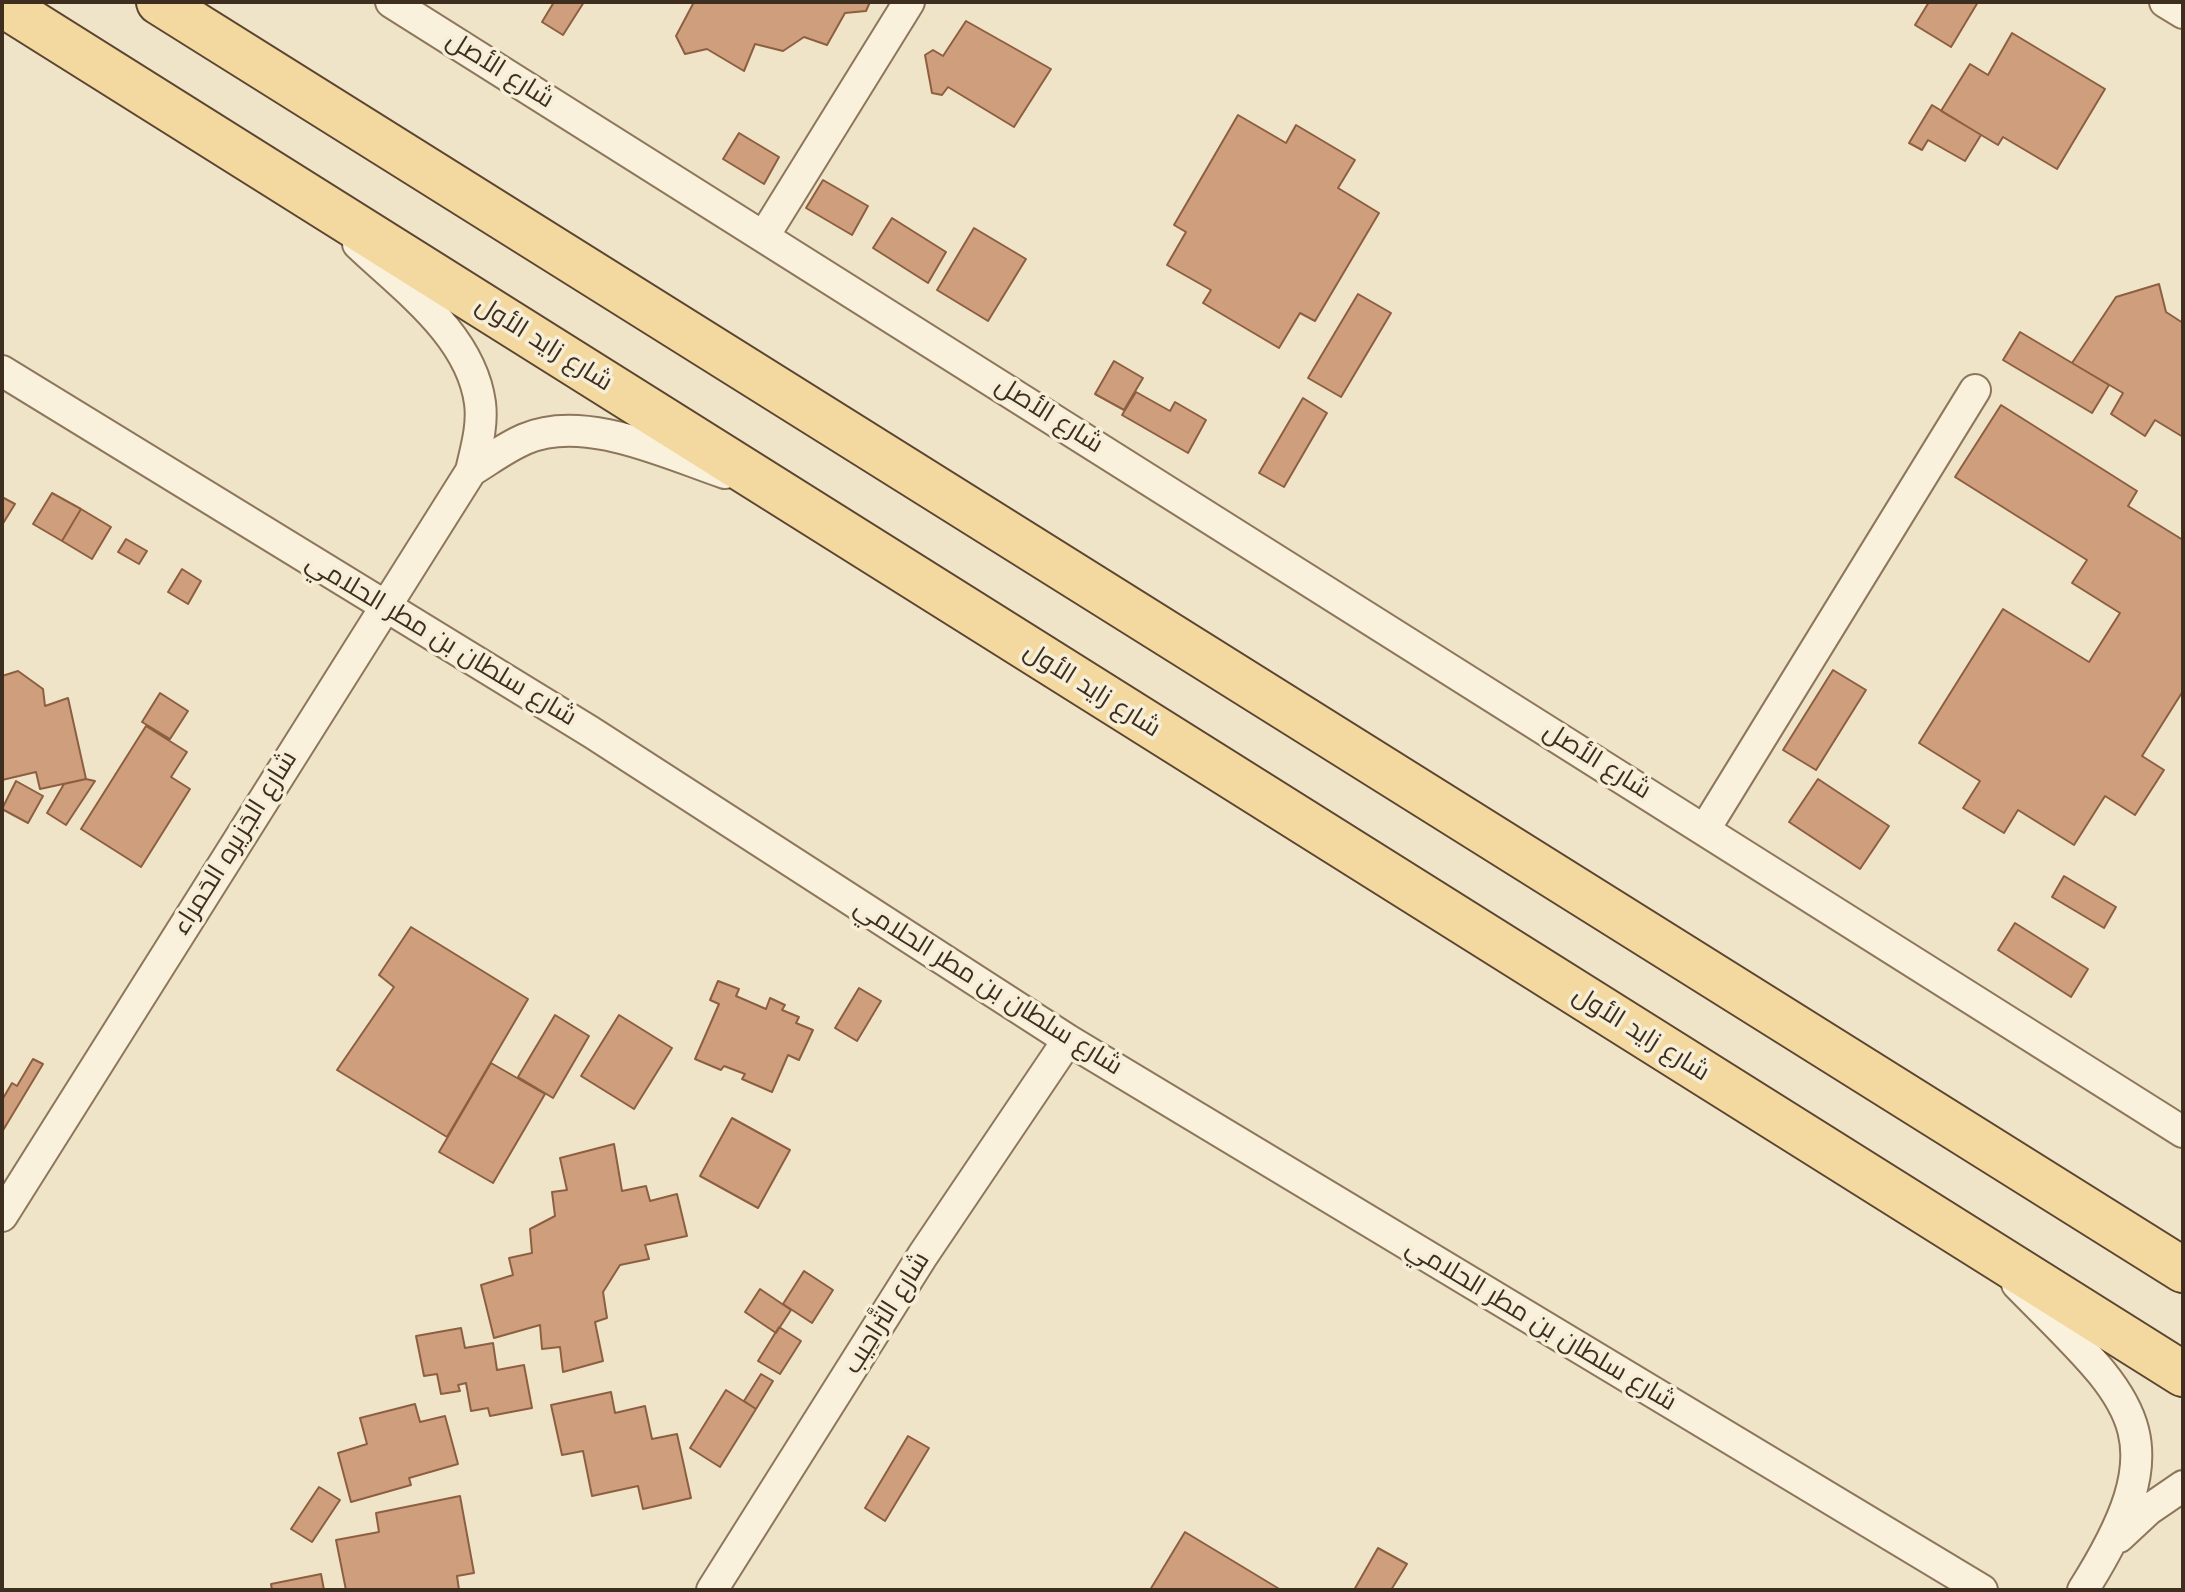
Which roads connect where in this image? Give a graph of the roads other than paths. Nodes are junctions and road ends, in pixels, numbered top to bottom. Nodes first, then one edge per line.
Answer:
1 (159, 2) edge
2 (391, 2) edge
3 (909, 2) edge
4 (2165, 2) edge
5 (2, 4) edge
6 (2183, 13) edge
7 (304, 192) junction
8 (764, 236) junction
9 (2, 371) edge
10 (1975, 390) dead end
11 (471, 471) junction
12 (768, 487) junction
13 (384, 605) junction
14 (1705, 829) junction
15 (1068, 1040) junction
16 (2183, 1132) edge
17 (2, 1216) edge
18 (1979, 1246) junction
19 (2183, 1270) edge
20 (2183, 1374) edge
21 (2183, 1486) edge
22 (2112, 1544) junction
23 (712, 1590) edge
24 (1982, 1590) edge
25 (2083, 1590) edge

1 - 19 main road
2 - 8 street, شارع الأصل
3 - 8 street
4 - 6 street
5 - 7 main road, شارع زايد الأول
7 - 11 street, شارع الجَزيره الحَمراء
7 - 12 main road, شارع زايد الأول
8 - 14 street, شارع الأصل
9 - 13 street, شارع سلطان بن مطر الحلامي
10 - 14 street
11 - 12 street, شارع الجَزيره الحَمراء
11 - 13 street, شارع الجَزيره الحَمراء
12 - 18 main road, شارع زايد الأول
13 - 15 street, شارع سلطان بن مطر الحلامي
13 - 17 street, شارع الجَزيره الحَمراء
14 - 16 street, شارع الأصل
15 - 23 street, شارع التَّراحِيب
15 - 24 street, شارع سلطان بن مطر الحلامي
18 - 20 main road, شارع زايد الأول
18 - 22 street
21 - 22 street
22 - 25 street

